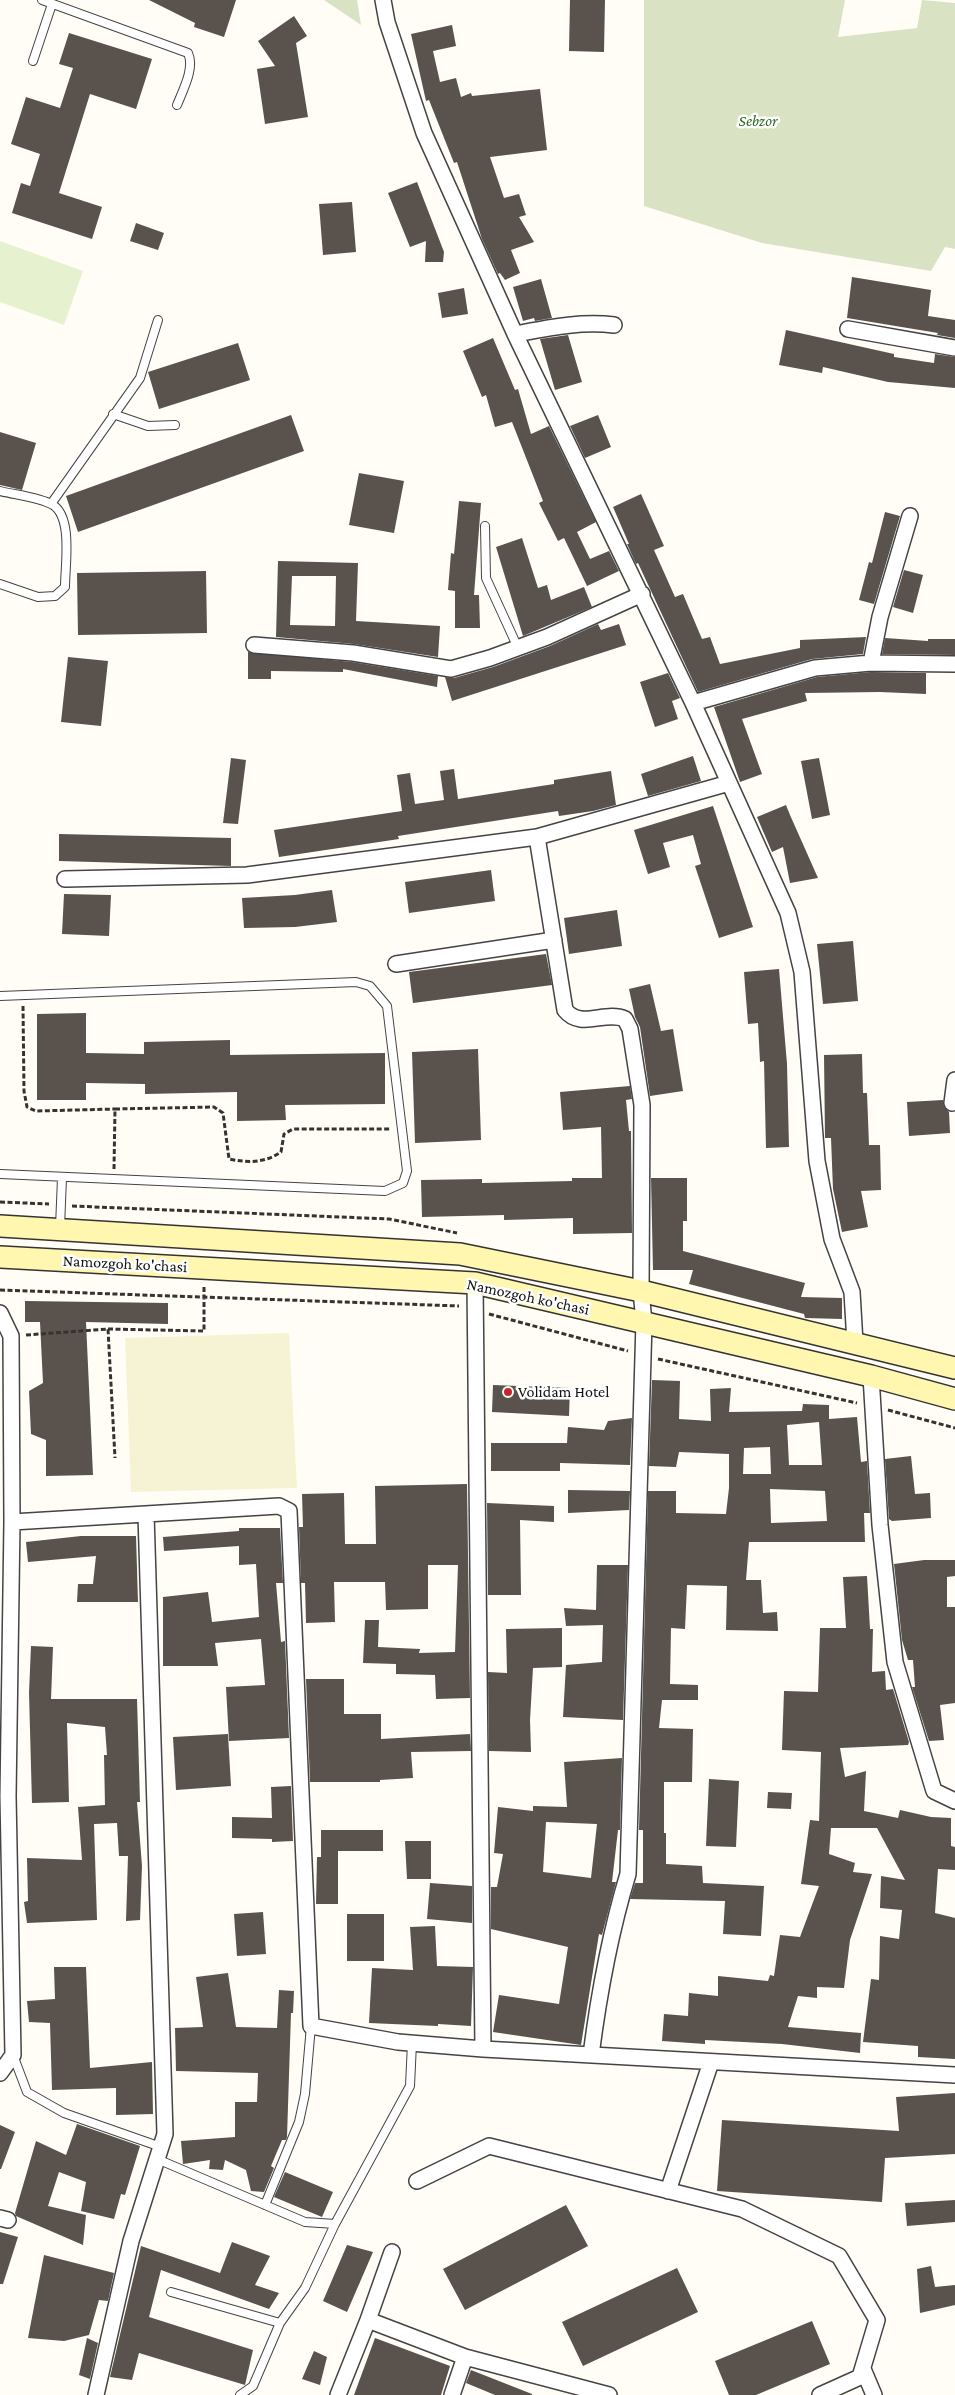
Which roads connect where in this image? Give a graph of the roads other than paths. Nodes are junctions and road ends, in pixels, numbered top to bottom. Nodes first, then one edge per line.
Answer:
1 (42, 0) edge
2 (383, 0) edge
3 (52, 4) junction
4 (33, 61) dead end
5 (177, 105) dead end
6 (158, 320) dead end
7 (614, 325) dead end
8 (848, 329) dead end
9 (515, 334) junction
10 (955, 348) edge
11 (113, 414) junction
12 (175, 425) dead end
13 (0, 491) edge
14 (51, 504) junction
15 (910, 516) dead end
16 (485, 526) dead end
17 (0, 584) edge
18 (642, 594) junction
19 (254, 645) dead end
20 (518, 648) junction
21 (871, 663) junction
22 (955, 664) edge
23 (693, 702) junction
24 (729, 783) junction
25 (537, 838) junction
26 (65, 879) dead end
27 (554, 940) junction
28 (396, 964) dead end
29 (0, 996) edge
30 (955, 1080) edge
31 (952, 1103) dead end
32 (0, 1174) edge
33 (62, 1178) junction
34 (0, 1226) edge
35 (60, 1229) junction
36 (0, 1257) edge
37 (475, 1283) junction
38 (642, 1291) junction
39 (0, 1313) edge
40 (644, 1322) junction
41 (855, 1343) junction
42 (955, 1368) edge
43 (871, 1376) junction
44 (955, 1399) edge
45 (146, 1514) junction
46 (12, 1522) junction
47 (4, 1795) edge
48 (955, 1801) edge
49 (312, 2026) junction
50 (412, 2043) junction
51 (483, 2050) junction
52 (13, 2055) junction
53 (591, 2055) junction
54 (711, 2062) junction
55 (0, 2073) edge
56 (955, 2075) edge
57 (159, 2153) junction
58 (417, 2181) dead end
59 (668, 2192) junction
60 (265, 2205) junction
61 (335, 2224) junction
62 (392, 2252) dead end
63 (171, 2292) dead end
64 (368, 2320) junction
65 (280, 2323) junction
66 (465, 2357) junction
67 (863, 2369) junction
68 (96, 2395) edge
69 (240, 2395) edge
70 (338, 2395) edge
71 (452, 2395) edge
72 (609, 2395) edge
73 (820, 2395) edge
74 (874, 2395) edge

1 - 3 lane
2 - 9 street
3 - 4 lane
3 - 5 lane
6 - 11 lane
7 - 9 street
8 - 10 street
9 - 18 street
11 - 12 lane
11 - 14 lane
13 - 14 lane
14 - 17 lane
15 - 21 street
16 - 20 lane
18 - 20 street
18 - 23 street
19 - 20 street
21 - 22 street
21 - 23 street
23 - 24 street
24 - 25 street
24 - 41 street
25 - 26 street
25 - 27 street
27 - 28 street
27 - 38 street
29 - 33 lane
30 - 31 street
32 - 33 lane
33 - 35 lane
34 - 35 main road, Namozgoh ko'chasi
35 - 38 main road, Namozgoh ko'chasi
36 - 37 main road, Namozgoh ko'chasi
37 - 40 main road, Namozgoh ko'chasi
37 - 51 street
38 - 40 street
38 - 41 main road, Namozgoh ko'chasi
39 - 46 street
40 - 43 main road, Namozgoh ko'chasi
40 - 53 street
41 - 42 main road, Namozgoh ko'chasi
43 - 44 main road, Namozgoh ko'chasi
43 - 48 street
45 - 46 street
45 - 49 street
45 - 57 street
46 - 47 street
47 - 52 street
49 - 50 street
49 - 60 lane
50 - 51 street
50 - 61 lane
51 - 53 street
52 - 55 street
52 - 57 lane
53 - 54 street
54 - 56 street
54 - 59 street
57 - 60 lane
57 - 68 street
58 - 59 street
59 - 67 street
60 - 61 lane
61 - 65 lane
62 - 64 street
63 - 65 lane
64 - 66 street
64 - 70 street
65 - 69 lane
66 - 71 street
66 - 72 street
67 - 73 street
67 - 74 street

